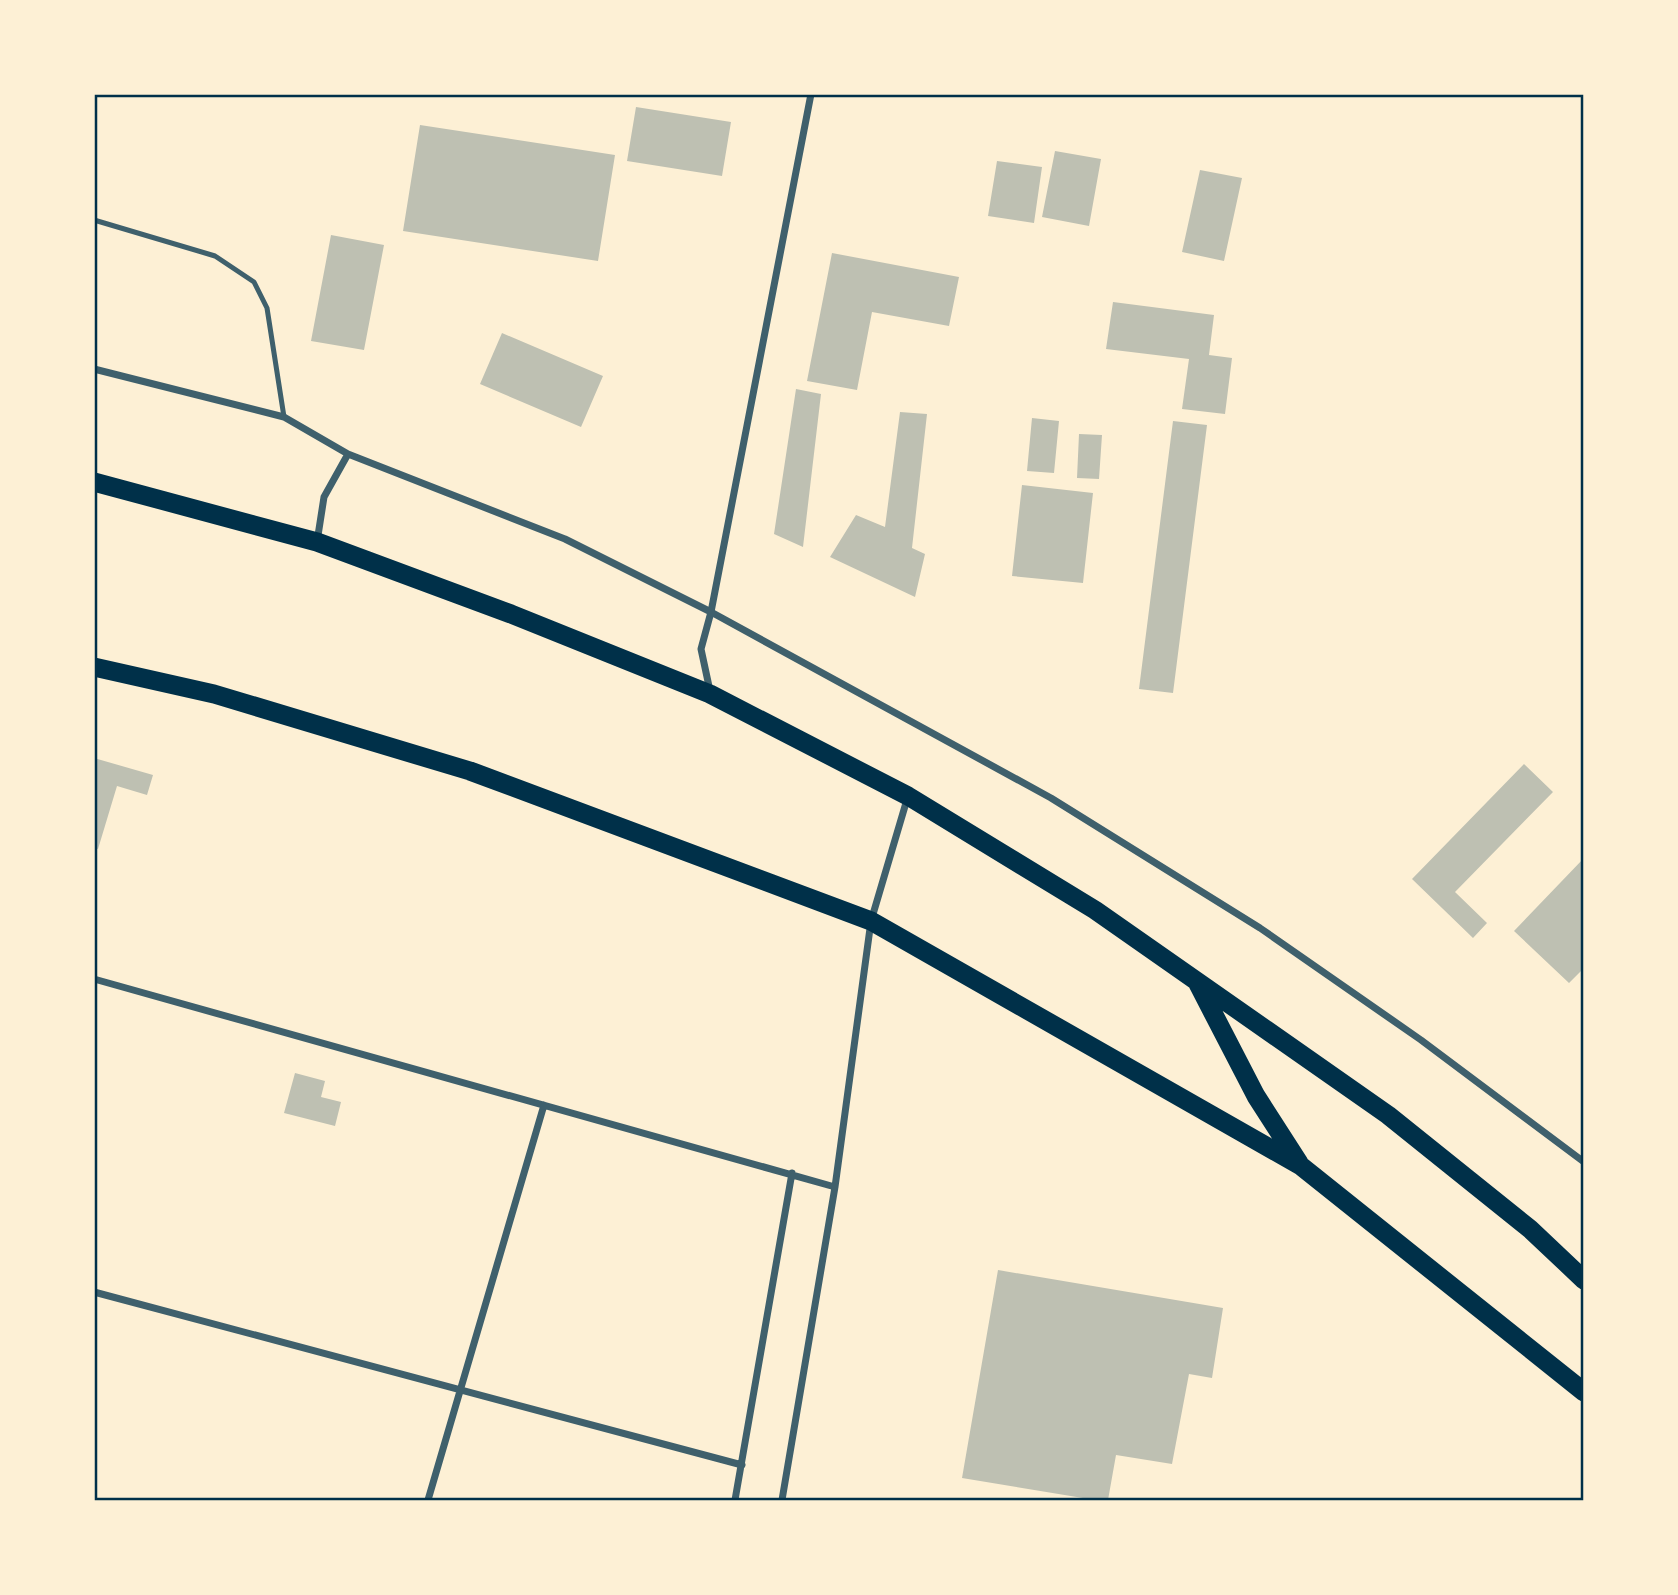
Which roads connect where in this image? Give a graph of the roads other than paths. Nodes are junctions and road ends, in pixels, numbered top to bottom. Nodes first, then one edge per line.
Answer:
1 (811, 94) edge
2 (94, 220) edge
3 (94, 369) edge
4 (284, 417) junction
5 (348, 454) junction
6 (94, 482) edge
7 (317, 542) junction
8 (711, 612) junction
9 (94, 667) edge
10 (710, 694) junction
11 (908, 796) junction
12 (871, 921) junction
13 (1195, 978) junction
14 (94, 979) edge
15 (544, 1105) junction
16 (1584, 1162) edge
17 (1301, 1166) junction
18 (792, 1173) junction
19 (835, 1187) junction
20 (1584, 1280) edge
21 (94, 1292) edge
22 (461, 1390) junction
23 (1584, 1392) edge
24 (742, 1465) junction
25 (428, 1500) edge
26 (735, 1500) edge
27 (782, 1500) edge

1 - 8 street
2 - 4 lane
3 - 4 street
4 - 5 street
5 - 7 street
5 - 8 street
6 - 7 highway
7 - 10 highway
8 - 10 street
8 - 16 street
9 - 12 highway
10 - 11 highway
11 - 12 street
11 - 13 highway
12 - 17 highway
12 - 19 street
13 - 17 highway
13 - 20 highway
14 - 15 street
15 - 18 street
15 - 22 street
17 - 23 highway
18 - 19 street
18 - 24 street
19 - 27 street
21 - 22 street
22 - 24 street
22 - 25 street
24 - 26 street

